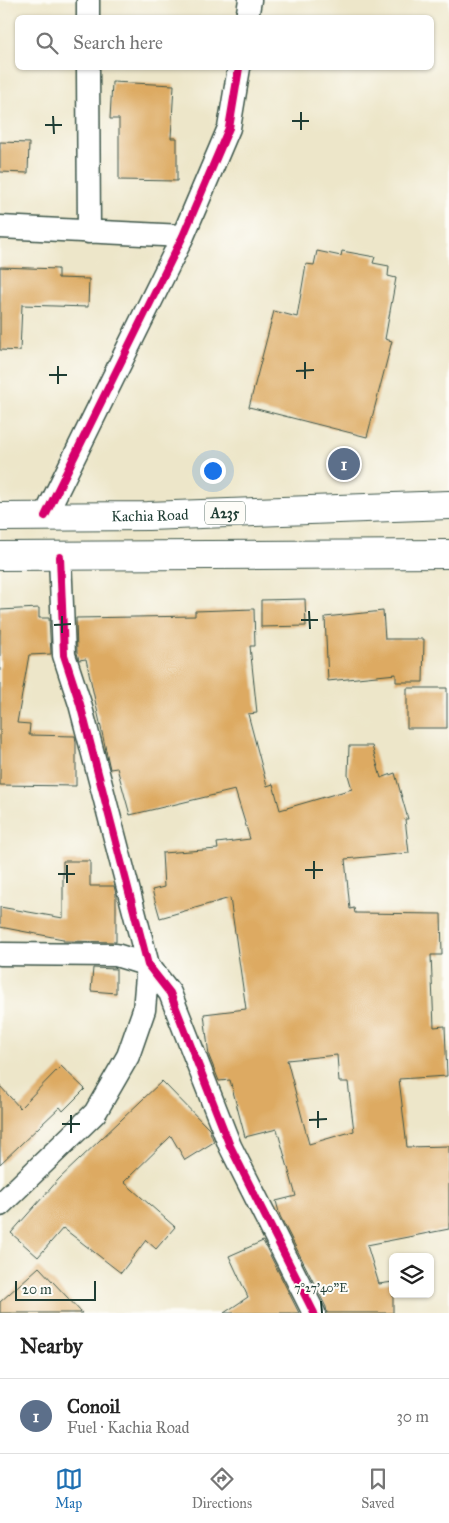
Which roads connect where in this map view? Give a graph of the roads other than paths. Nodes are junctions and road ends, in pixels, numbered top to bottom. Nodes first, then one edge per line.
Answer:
1 (88, 0) edge
2 (250, 0) edge
3 (88, 15) edge
4 (248, 15) edge
5 (88, 70) edge
6 (239, 70) edge
7 (0, 227) edge
8 (90, 232) junction
9 (184, 236) junction
10 (449, 506) edge
11 (0, 516) edge
12 (45, 516) junction
13 (148, 516) junction
14 (449, 554) edge
15 (0, 556) edge
16 (150, 556) junction
17 (60, 557) junction
18 (0, 954) edge
19 (148, 965) junction
20 (0, 1205) edge
21 (314, 1313) edge

1 - 3 street
2 - 4 street
5 - 8 street
6 - 9 street
7 - 8 street
8 - 9 street
9 - 12 street
10 - 13 highway, Kachia Road / A235
11 - 12 highway, Kachia Road / A235
12 - 13 highway, Kachia Road / A235
13 - 16 highway
14 - 16 highway
15 - 17 highway
16 - 17 highway
17 - 19 street
18 - 19 street
19 - 20 street
19 - 21 street

